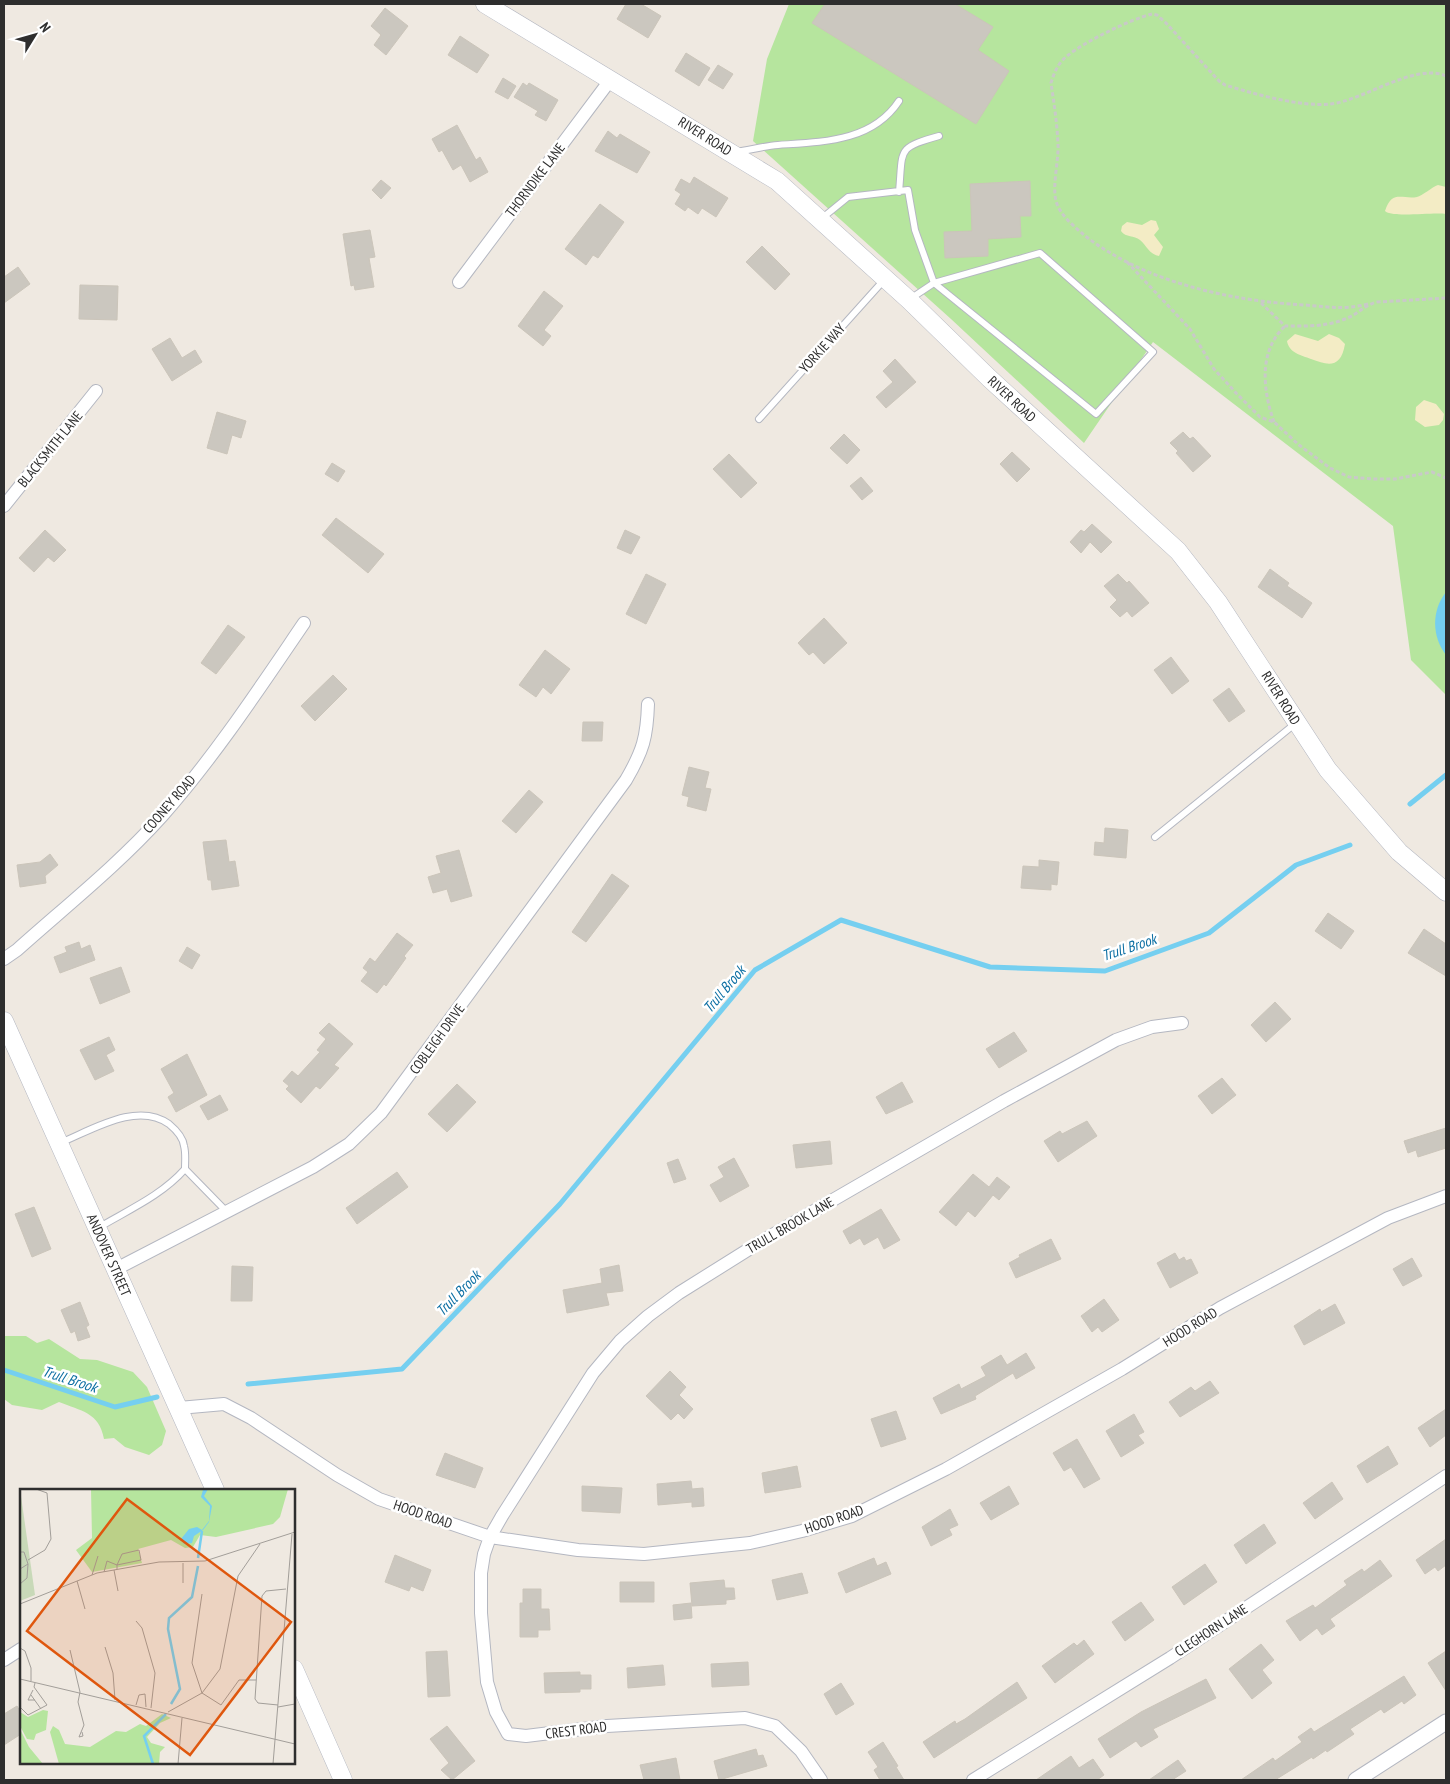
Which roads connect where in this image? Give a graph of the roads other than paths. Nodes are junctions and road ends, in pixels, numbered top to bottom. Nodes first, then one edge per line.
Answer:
1 (485, 4) edge
2 (612, 79) junction
3 (899, 101) dead end
4 (939, 136) dead end
5 (732, 153) junction
6 (899, 192) junction
7 (820, 220) junction
8 (885, 279) junction
9 (459, 282) dead end
10 (934, 283) junction
11 (909, 300) junction
12 (96, 391) dead end
13 (759, 419) dead end
14 (4, 506) edge
15 (304, 623) dead end
16 (648, 704) dead end
17 (1296, 723) junction
18 (1155, 837) dead end
19 (1446, 892) edge
20 (4, 959) edge
21 (4, 1021) edge
22 (1182, 1024) dead end
23 (59, 1143) junction
24 (185, 1169) junction
25 (1446, 1196) edge
26 (227, 1212) junction
27 (97, 1228) junction
28 (116, 1269) junction
29 (179, 1408) junction
30 (1446, 1476) edge
31 (215, 1489) edge
32 (490, 1537) junction
33 (20, 1650) edge
34 (4, 1660) edge
35 (295, 1671) edge
36 (1446, 1722) edge
37 (343, 1780) edge
38 (821, 1780) edge
39 (973, 1780) edge
40 (1356, 1780) edge

1 - 2 main road, RIVER ROAD
2 - 5 main road, RIVER ROAD
2 - 9 street, THORNDIKE LANE
3 - 5 lane
4 - 6 lane
5 - 7 main road, RIVER ROAD
6 - 7 lane
6 - 10 lane
7 - 8 main road, RIVER ROAD
8 - 11 main road, RIVER ROAD
8 - 13 lane, YORKIE WAY
10 - 10 lane
10 - 11 lane
11 - 17 main road, RIVER ROAD
12 - 14 street, BLACKSMITH LANE
15 - 20 street, COONEY ROAD
16 - 26 street, COBLEIGH DRIVE
17 - 18 lane
17 - 19 main road, RIVER ROAD
21 - 23 main road, ANDOVER STREET
22 - 32 street, TRULL BROOK LANE
23 - 24 lane
23 - 27 main road, ANDOVER STREET
24 - 26 lane
24 - 27 lane
25 - 32 street, HOOD ROAD
26 - 28 street, COBLEIGH DRIVE
27 - 28 main road, ANDOVER STREET
28 - 29 main road, ANDOVER STREET
29 - 31 main road, ANDOVER STREET
29 - 32 street, HOOD ROAD
30 - 39 street, CLEGHORN LANE
32 - 38 street, CREST ROAD
33 - 34 street
35 - 37 main road
36 - 40 street

